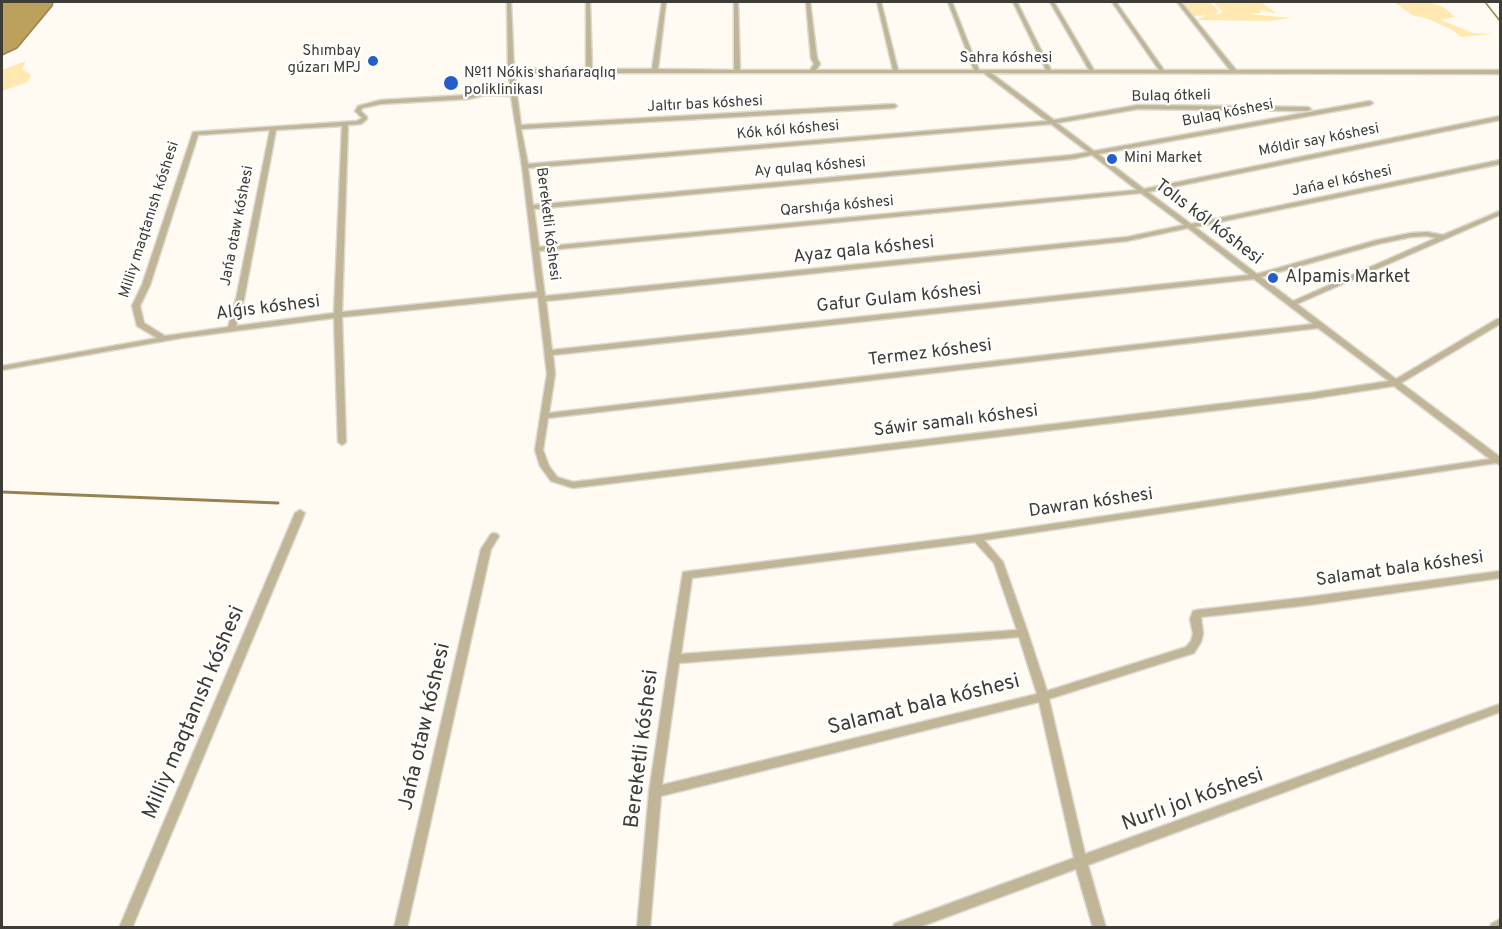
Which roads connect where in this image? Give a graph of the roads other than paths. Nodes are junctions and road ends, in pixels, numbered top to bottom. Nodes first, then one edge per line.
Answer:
1 (509, 2) edge
2 (588, 2) edge
3 (664, 2) edge
4 (736, 2) edge
5 (808, 2) edge
6 (879, 2) edge
7 (950, 2) edge
8 (1015, 2) edge
9 (1052, 2) edge
10 (1114, 2) edge
11 (1179, 2) edge
12 (512, 71) junction
13 (589, 71) junction
14 (655, 71) junction
15 (737, 71) junction
16 (812, 71) junction
17 (896, 71) junction
18 (981, 71) junction
19 (1048, 71) junction
20 (1092, 71) junction
21 (1234, 71) junction
22 (1163, 72) junction
23 (1500, 72) edge
24 (516, 94) junction
25 (1370, 103) dead end
26 (894, 106) dead end
27 (1326, 110) junction
28 (1500, 118) edge
29 (1053, 122) junction
30 (345, 124) junction
31 (518, 127) junction
32 (273, 128) junction
33 (1092, 153) junction
34 (1500, 162) edge
35 (525, 166) junction
36 (1142, 191) junction
37 (530, 207) junction
38 (1500, 213) edge
39 (1189, 227) junction
40 (1445, 238) junction
41 (535, 249) junction
42 (1254, 277) junction
43 (541, 297) junction
44 (1292, 304) junction
45 (338, 315) junction
46 (1500, 321) edge
47 (1320, 325) junction
48 (231, 329) junction
49 (164, 339) junction
50 (548, 353) junction
51 (2, 368) edge
52 (1395, 383) junction
53 (544, 416) junction
54 (342, 442) dead end
55 (539, 450) joint
56 (1500, 461) edge
57 (300, 513) dead end
58 (494, 537) dead end
59 (977, 538) junction
60 (1500, 574) edge
61 (687, 575) joint
62 (1023, 633) junction
63 (674, 659) junction
64 (1043, 697) junction
65 (1500, 708) edge
66 (655, 792) junction
67 (1080, 863) junction
68 (1500, 925) edge
69 (125, 927) edge
70 (400, 927) edge
71 (643, 927) edge
72 (899, 927) edge
73 (1101, 927) edge
74 (1496, 927) edge

1 - 12 street, Bereketli kóshesi
2 - 13 street
3 - 14 street
4 - 15 street
5 - 16 street
6 - 17 street
7 - 18 street
8 - 19 street
9 - 20 street
10 - 22 street
11 - 21 street
12 - 13 street, Sahra kóshesi
12 - 24 street, Bereketli kóshesi
13 - 14 street, Sahra kóshesi
14 - 15 street, Sahra kóshesi
15 - 16 street, Sahra kóshesi
16 - 17 street, Sahra kóshesi
17 - 18 street, Sahra kóshesi
18 - 19 street, Sahra kóshesi
18 - 29 street, Tolıs kól kóshesi
19 - 20 street, Sahra kóshesi
20 - 22 street, Sahra kóshesi
21 - 22 street, Sahra kóshesi
21 - 23 street, Sahra kóshesi
24 - 30 street
24 - 31 street, Bereketli kóshesi
25 - 27 street, Bulaq kóshesi
26 - 31 street, Jaltır bas kóshesi
27 - 29 street, Bulaq ótkeli
27 - 33 street, Bulaq kóshesi
28 - 36 street, Móldir say kóshesi
29 - 33 street, Tolıs kól kóshesi
29 - 35 street, Kók kól kóshesi
30 - 32 street
30 - 45 street
31 - 35 street, Bereketli kóshesi
32 - 48 street, Jańa otaw kóshesi
32 - 49 street, Milliy maqtanısh kóshesi
33 - 36 street, Tolıs kól kóshesi
33 - 37 street, Ay qulaq kóshesi
34 - 39 street, Jańa el kóshesi
35 - 37 street, Bereketli kóshesi
36 - 39 street, Tolıs kól kóshesi
36 - 41 street, Qarshıǵa kóshesi
37 - 41 street, Bereketli kóshesi
38 - 40 street
39 - 42 street, Tolıs kól kóshesi
39 - 43 street, Ayaz qala kóshesi
40 - 42 street, Gafur Gulam kóshesi
40 - 44 street
41 - 43 street, Bereketli kóshesi
42 - 44 street, Tolıs kól kóshesi
42 - 50 street, Gafur Gulam kóshesi
43 - 45 street, Alǵıs kóshesi
43 - 50 street, Bereketli kóshesi
44 - 47 street, Tolıs kól kóshesi
45 - 48 street, Alǵıs kóshesi
45 - 54 street
46 - 52 street
47 - 52 street, Tolıs kól kóshesi
47 - 53 street, Termez kóshesi
48 - 49 street, Alǵıs kóshesi
49 - 51 street, Alǵıs kóshesi
50 - 53 street, Bereketli kóshesi
52 - 55 street, Sáwir samalı kóshesi
52 - 56 street, Tolıs kól kóshesi
53 - 55 street, Bereketli kóshesi
56 - 59 street, Dawran kóshesi
57 - 69 street, Milliy maqtanısh kóshesi
58 - 70 street, Jańa otaw kóshesi
59 - 61 street, Dawran kóshesi
59 - 62 street
60 - 64 street, Salamat bala kóshesi
61 - 63 street, Bereketli kóshesi
62 - 63 street
62 - 64 street
63 - 66 street, Bereketli kóshesi
64 - 66 street, Salamat bala kóshesi
64 - 67 street
65 - 67 street, Nurlı jol kóshesi
66 - 71 street, Bereketli kóshesi
67 - 72 street, Nurlı jol kóshesi
67 - 73 street
68 - 74 street

